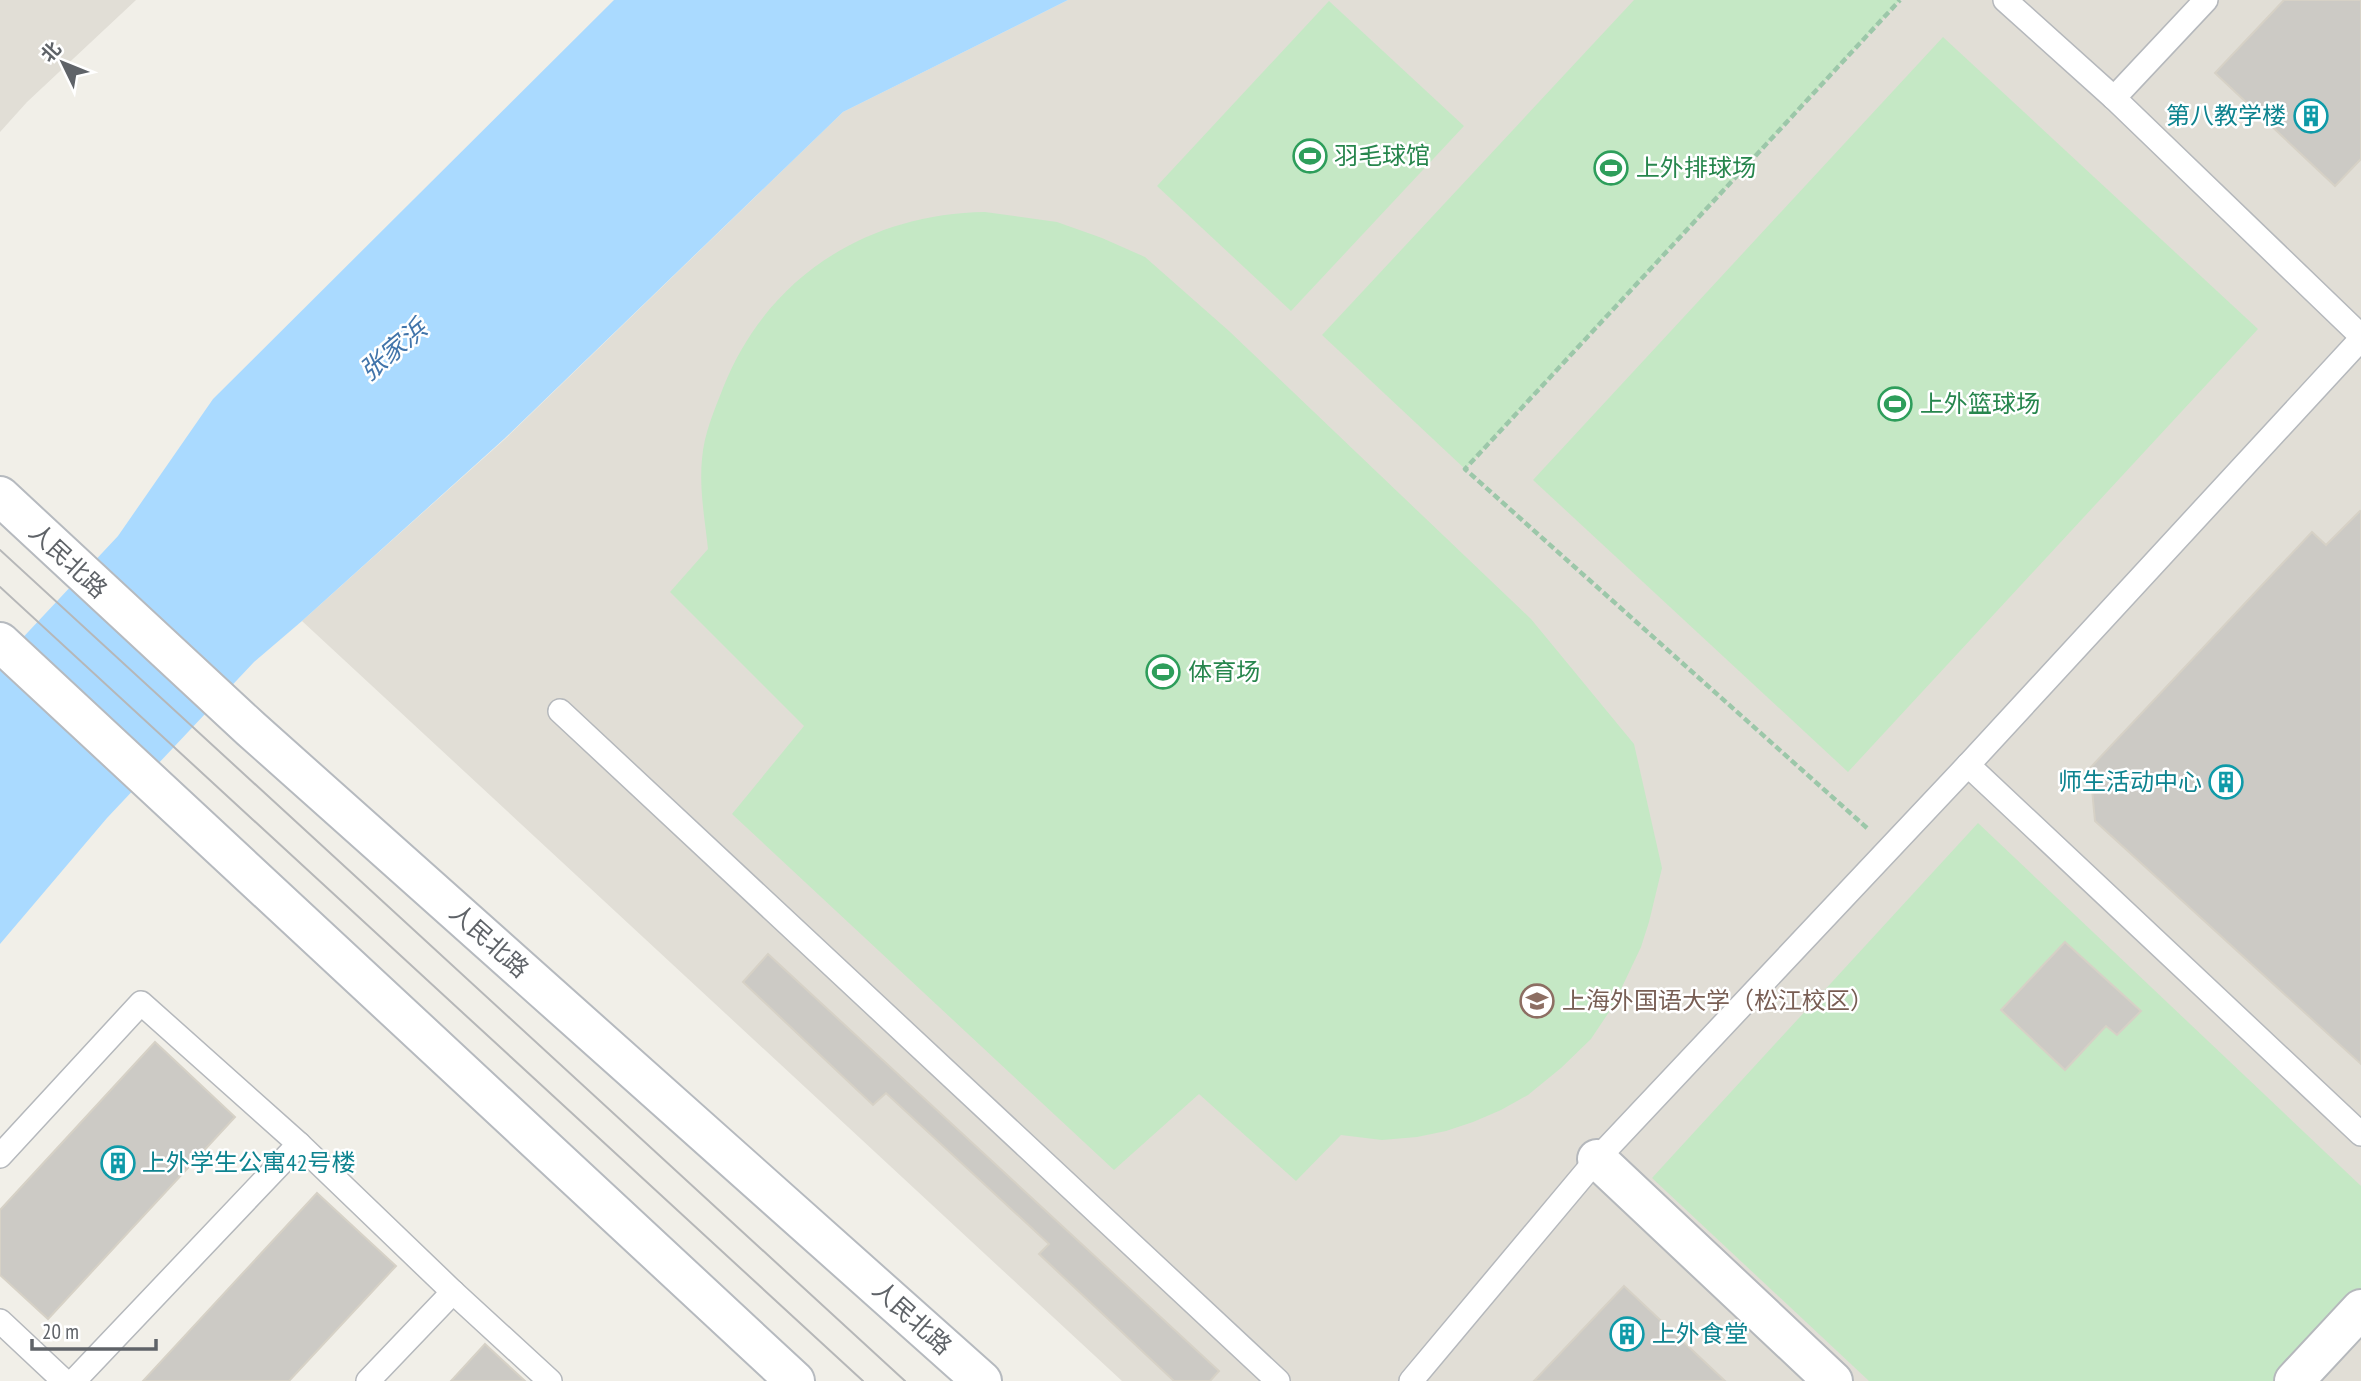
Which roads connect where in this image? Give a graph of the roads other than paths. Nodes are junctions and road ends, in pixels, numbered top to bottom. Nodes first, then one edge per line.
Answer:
1 (2005, 0) edge
2 (2206, 0) edge
3 (2113, 98) junction
4 (2361, 338) edge
5 (0, 496) edge
6 (0, 642) edge
7 (560, 711) dead end
8 (1968, 765) junction
9 (2361, 1134) edge
10 (299, 1144) junction
11 (0, 1156) edge
12 (1597, 1159) junction
13 (453, 1292) junction
14 (2361, 1310) edge
15 (0, 1321) edge
16 (64, 1381) edge
17 (74, 1381) edge
18 (368, 1381) edge
19 (550, 1381) edge
20 (795, 1381) edge
21 (982, 1381) edge
22 (1278, 1381) edge
23 (1411, 1381) edge
24 (1833, 1381) edge
25 (2294, 1381) edge

1 - 3 lane
2 - 3 lane
3 - 4 lane
4 - 8 lane
5 - 21 main road, 人民北路
6 - 20 main road
7 - 22 lane
8 - 9 lane
8 - 12 lane
10 - 11 lane
10 - 13 lane
10 - 17 lane
12 - 23 lane
12 - 24 main road
13 - 18 lane
13 - 19 lane
14 - 25 main road
15 - 16 lane

